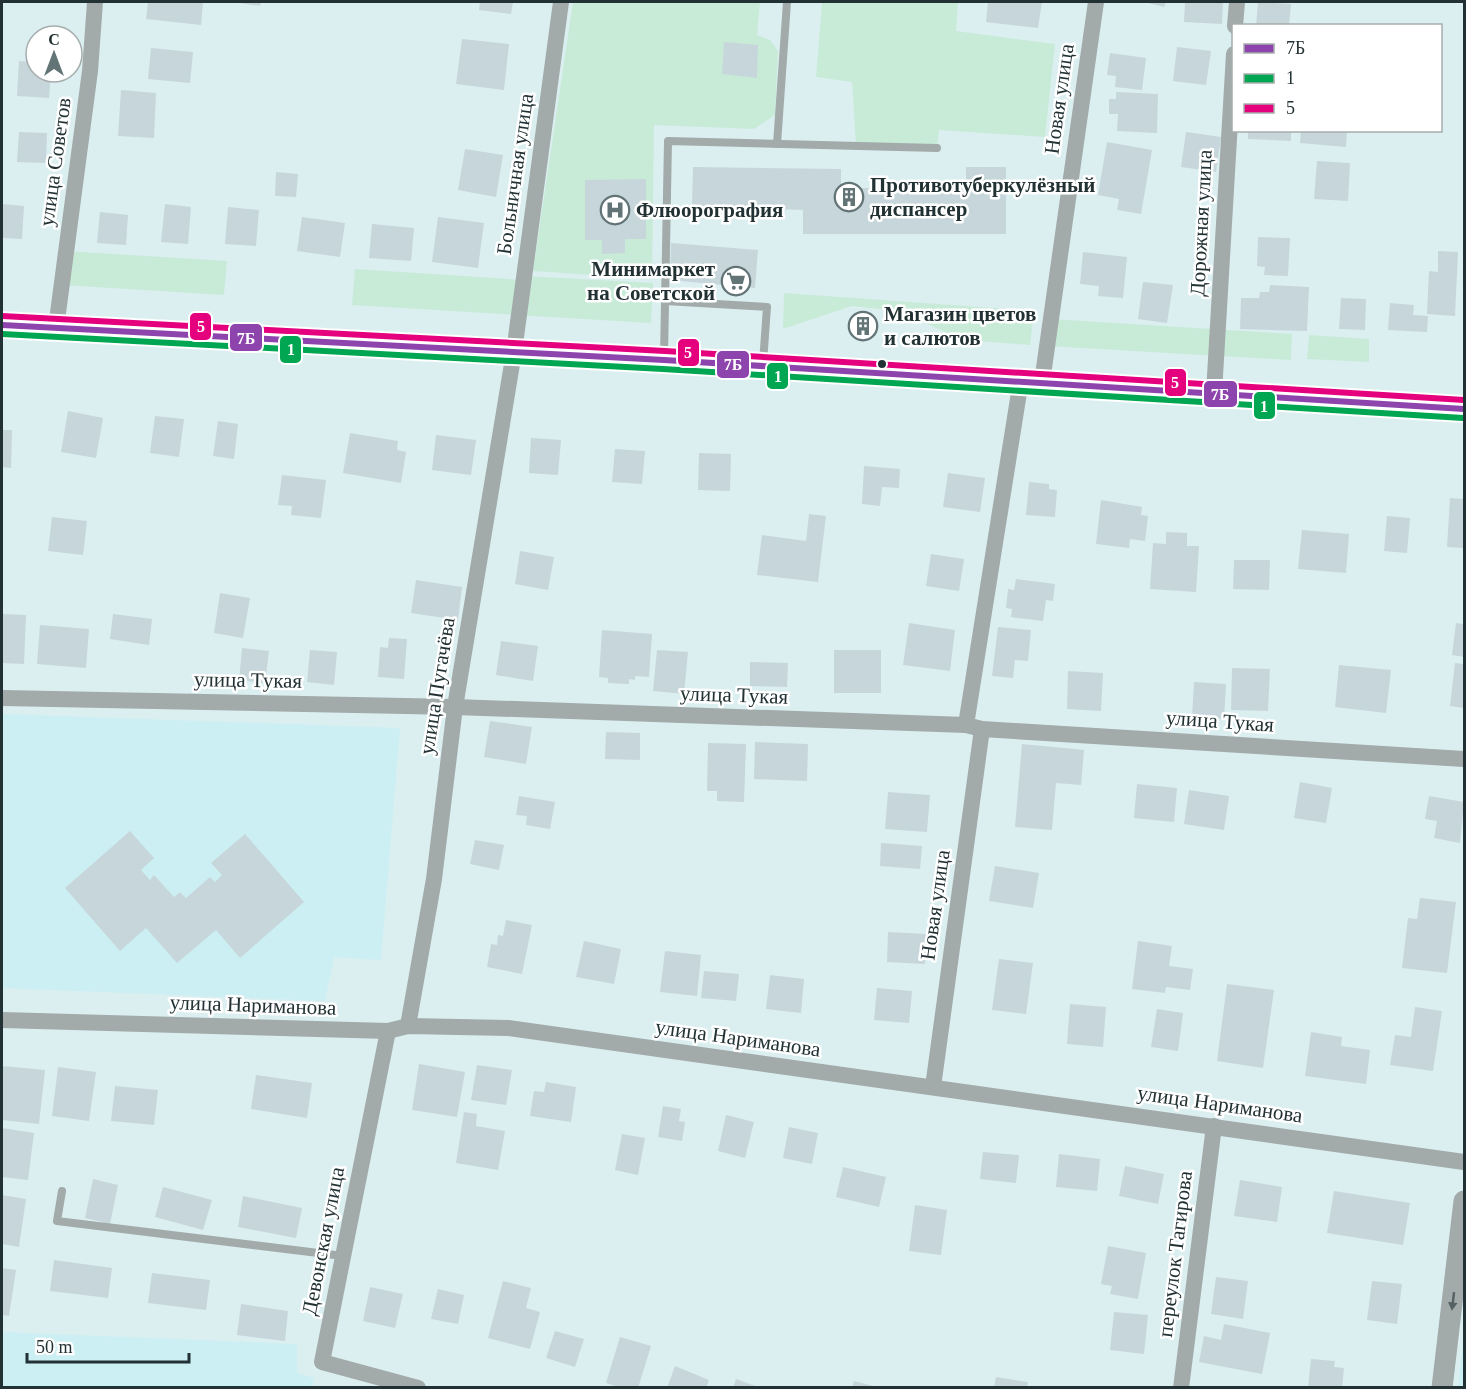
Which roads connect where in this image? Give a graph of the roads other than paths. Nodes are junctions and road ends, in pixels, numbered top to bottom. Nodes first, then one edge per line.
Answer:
1 (95, 2) edge
2 (561, 2) edge
3 (788, 2) edge
4 (1096, 2) edge
5 (1237, 2) edge
6 (1235, 24) edge
7 (1232, 72) edge
8 (777, 144) junction
9 (937, 148) dead end
10 (665, 301) junction
11 (2, 325) edge
12 (56, 328) junction
13 (514, 352) junction
14 (664, 360) junction
15 (763, 366) junction
16 (1032, 381) junction
17 (1214, 393) junction
18 (1464, 408) edge
19 (2, 698) edge
20 (455, 707) junction
21 (974, 727) junction
22 (1464, 759) edge
23 (2, 1020) edge
24 (408, 1026) junction
25 (388, 1031) junction
26 (933, 1087) junction
27 (1214, 1125) junction
28 (1464, 1162) edge
29 (62, 1191) dead end
30 (1464, 1201) edge
31 (343, 1256) junction
32 (418, 1388) edge
33 (1181, 1388) edge
34 (1442, 1388) edge

1 - 12 street, улица Советов
2 - 13 street, Больничная улица
3 - 8 lane
4 - 16 street, Новая улица
5 - 6 street
7 - 17 street, Дорожная улица
8 - 9 lane
8 - 10 lane
10 - 14 lane
10 - 15 lane
11 - 12 main road
12 - 13 main road
13 - 14 main road
13 - 20 street, улица Пугачёва
14 - 15 main road
15 - 16 main road
16 - 17 main road
16 - 21 street, Новая улица
17 - 18 main road
19 - 20 street, улица Тукая
20 - 21 street, улица Тукая
20 - 24 street, улица Пугачёва
21 - 22 street, улица Тукая
21 - 26 street, Новая улица
23 - 25 street, улица Нариманова
24 - 25 street, улица Нариманова
24 - 26 street, улица Нариманова
25 - 31 street, Девонская улица
26 - 27 street, улица Нариманова
27 - 28 street, улица Нариманова
27 - 33 street, переулок Тагирова
29 - 31 lane
30 -> 34 street
31 - 32 street, Девонская улица

